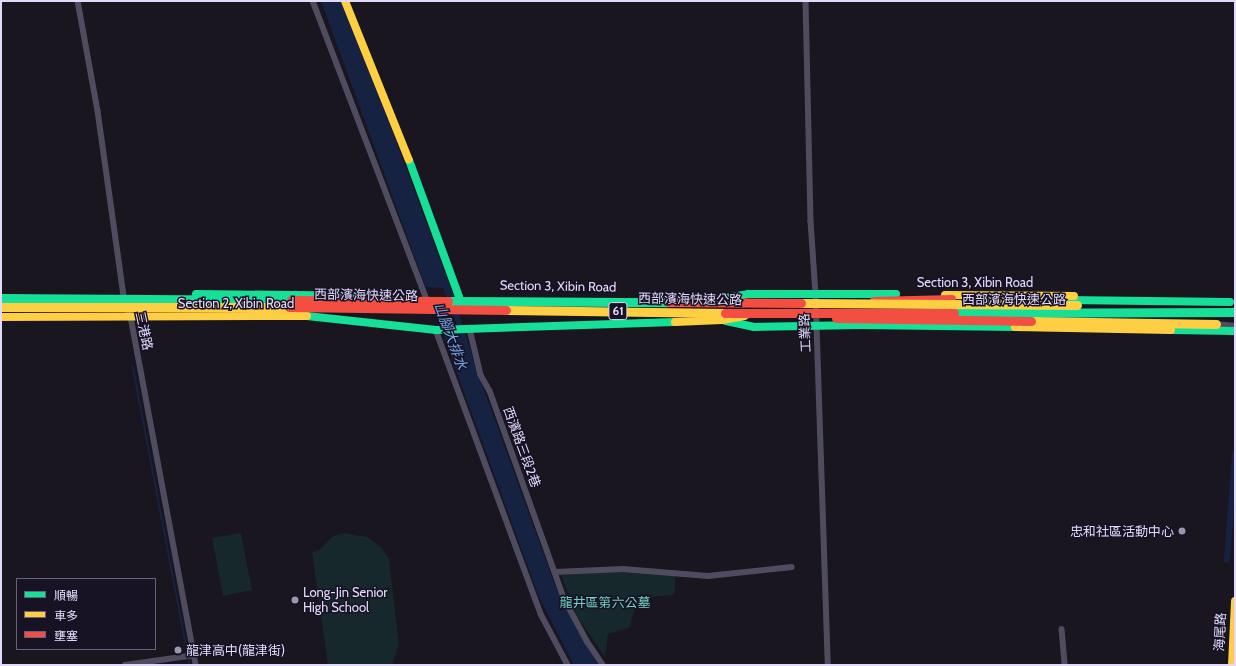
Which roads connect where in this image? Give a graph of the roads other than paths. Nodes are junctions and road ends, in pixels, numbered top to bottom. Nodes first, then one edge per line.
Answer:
1 (78, 1) edge
2 (313, 1) edge
3 (345, 1) edge
4 (806, 1) edge
5 (1, 293) edge
6 (816, 295) junction
7 (124, 296) junction
8 (426, 297) junction
9 (458, 297) junction
10 (1, 298) edge
11 (714, 300) junction
12 (1233, 304) edge
13 (1, 307) edge
14 (783, 310) junction
15 (814, 311) junction
16 (1180, 314) junction
17 (1235, 314) edge
18 (1, 317) edge
19 (131, 317) junction
20 (722, 320) junction
21 (1216, 324) joint
22 (817, 325) junction
23 (1235, 326) edge
24 (470, 329) junction
25 (436, 330) junction
26 (1235, 331) edge
27 (792, 567) dead end
28 (555, 572) junction
29 (1235, 601) edge
30 (1062, 629) dead end
31 (195, 655) junction
32 (125, 665) edge
33 (196, 665) edge
34 (568, 665) edge
35 (603, 665) edge
36 (828, 665) edge
37 (1065, 665) edge
38 (1232, 665) edge

1 - 7 street, 三港路
2 - 8 street
3 - 9 main road
4 - 6 street, 工業路
5 - 7 main road, Section 2, Xibin Road
6 - 11 main road, Section 3, Xibin Road
6 - 12 main road, Section 3, Xibin Road
6 - 15 street, 工業路
7 - 8 main road, Section 2, Xibin Road
7 - 19 street, 三港路
8 - 9 main road, Section 3, Xibin Road
9 - 11 main road, Section 3, Xibin Road
10 - 12 main road, 西部濱海快速公路 / 61, bridge
11 - 14 main road, Section 3, Xibin Road
12 - 16 street
13 - 15 main road, 西部濱海快速公路 / 61, bridge
14 - 15 main road, Section 3, Xibin Road
14 - 20 main road, Section 3, Xibin Road
15 - 16 main road, Section 3, Xibin Road
15 - 17 main road, 西部濱海快速公路 / 61, bridge
15 - 21 main road, bridge
15 - 22 street, 工業路
16 - 17 main road, Section 3, Xibin Road
18 - 19 main road, Section 2, Xibin Road
19 - 25 main road, Section 2, Xibin Road
19 - 31 street, 三港路
20 - 22 main road, Section 3, Xibin Road
20 - 24 main road, Section 3, Xibin Road
21 - 23 street
22 - 26 main road, Section 3, Xibin Road
22 - 36 street, 工業路
24 - 25 main road, Section 2, Xibin Road
24 - 28 street, 西濱路三段2巷
25 - 34 street
27 - 28 street
28 - 35 street, 西濱路三段2巷
29 - 38 main road, 海尾路
30 - 37 street
31 - 32 street
31 - 33 street, 三港路

